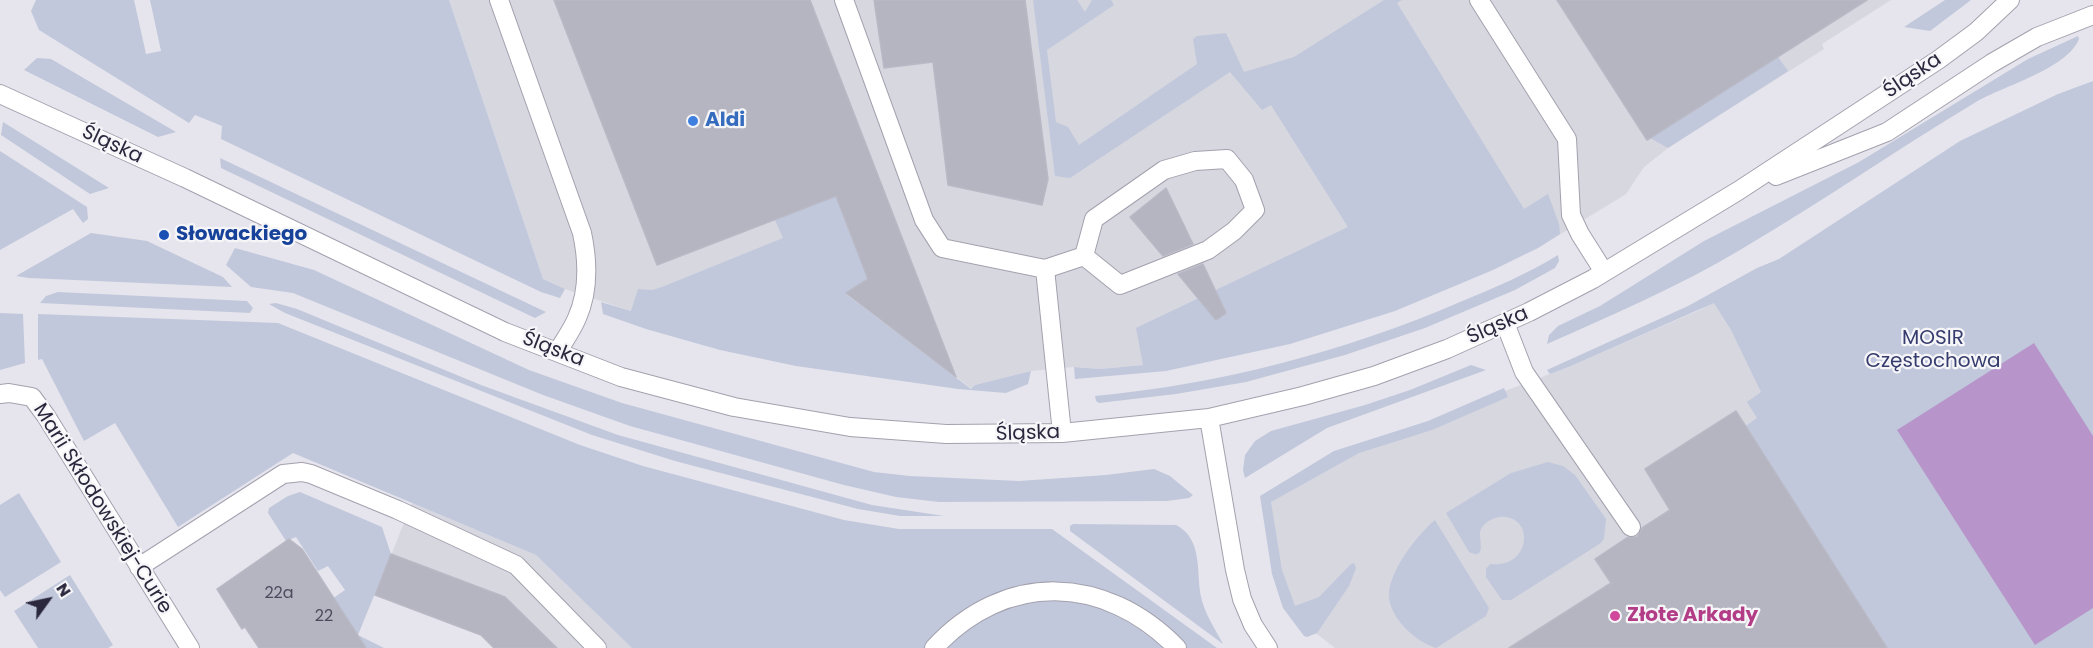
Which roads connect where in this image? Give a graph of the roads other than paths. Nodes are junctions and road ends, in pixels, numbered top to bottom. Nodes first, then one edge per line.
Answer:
1 (499, 0) edge
2 (844, 0) edge
3 (1479, 0) edge
4 (2010, 0) edge
5 (2093, 15) edge
6 (0, 94) edge
7 (1738, 191) junction
8 (1084, 256) junction
9 (1045, 269) junction
10 (1604, 272) junction
11 (1505, 323) junction
12 (558, 351) junction
13 (0, 394) edge
14 (1209, 418) junction
15 (1062, 433) junction
16 (1631, 527) dead end
17 (139, 567) junction
18 (190, 648) edge
19 (597, 648) edge
20 (934, 648) edge
21 (1177, 648) edge
22 (1268, 648) edge

1 - 12 street
2 - 9 street
3 - 10 street
4 - 7 street, Śląska
5 - 7 street
6 - 12 street, Śląska
7 - 10 street, Śląska
8 - 8 street
8 - 9 street
9 - 15 street
10 - 11 street, Śląska
11 - 14 street, Śląska
11 - 16 street
12 - 15 street, Śląska
13 - 17 street, Marii Skłodowskiej-Curie
14 - 15 street, Śląska
14 - 22 street
17 - 18 street, Marii Skłodowskiej-Curie
17 - 19 street
20 - 21 street

